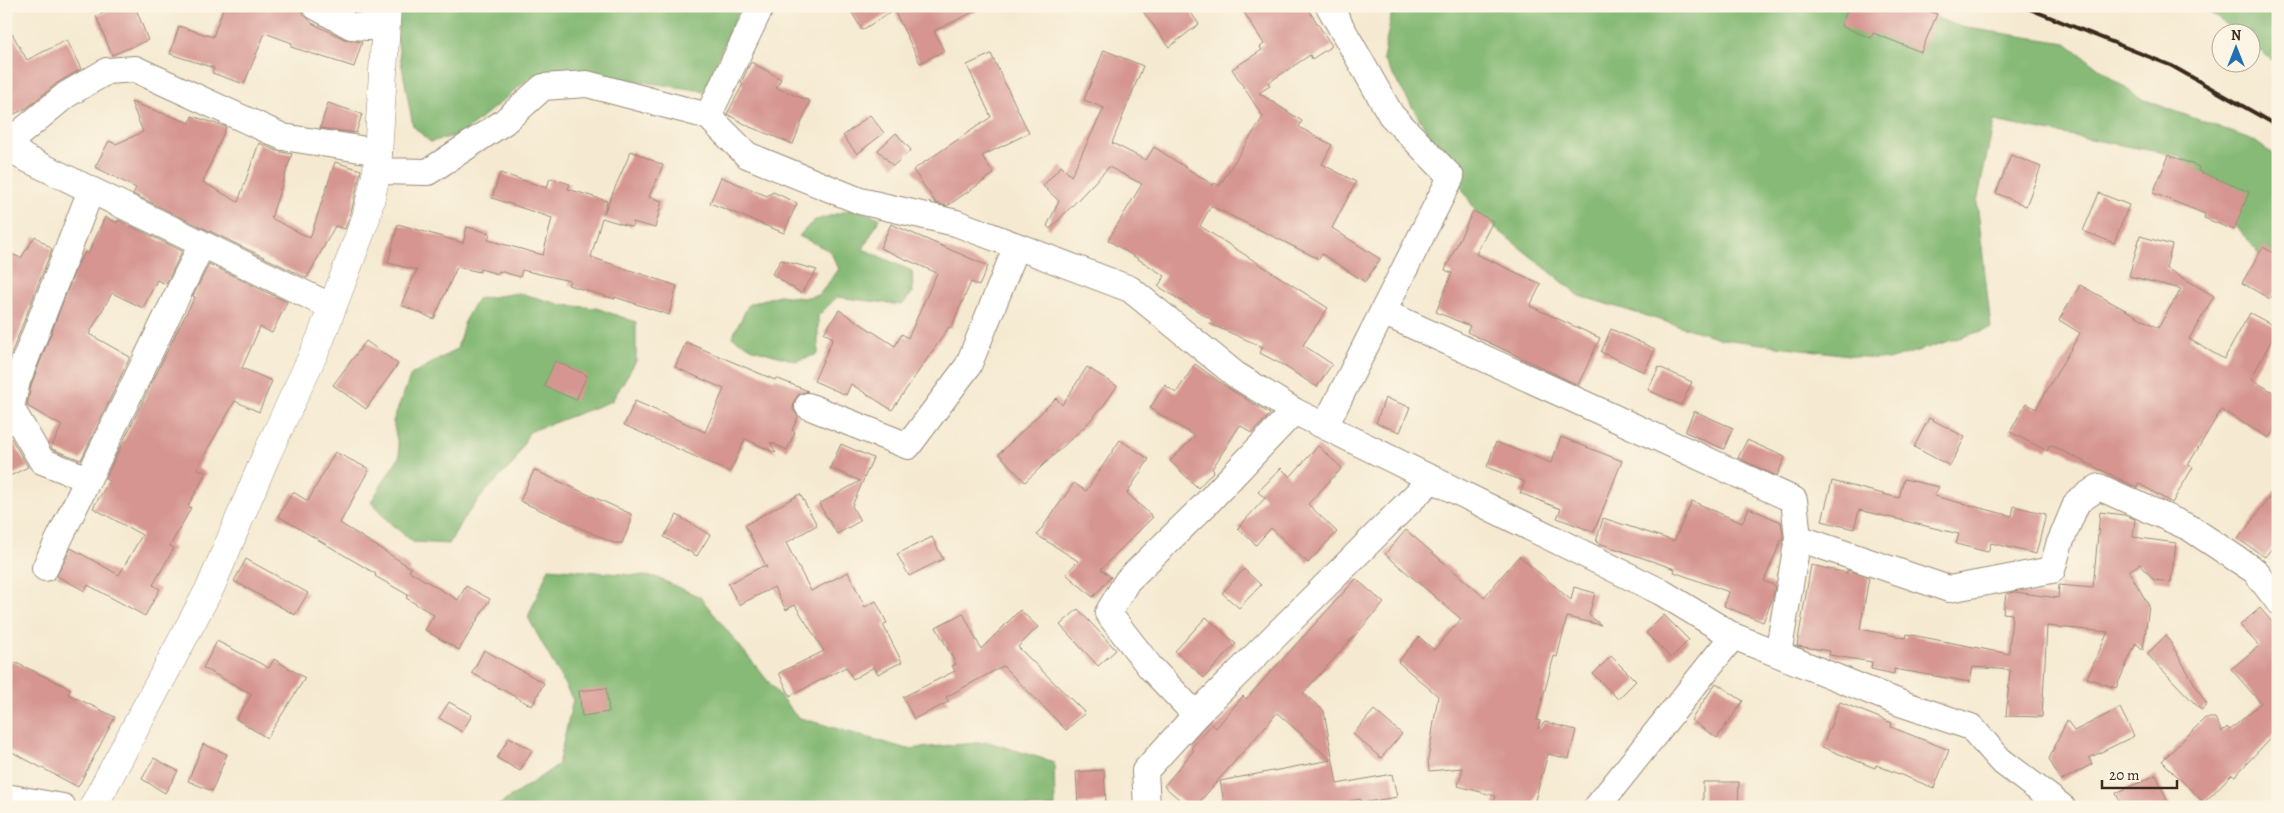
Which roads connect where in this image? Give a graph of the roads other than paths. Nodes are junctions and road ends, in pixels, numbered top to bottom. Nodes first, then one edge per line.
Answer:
1 (315, 6) edge
2 (761, 6) edge
3 (1329, 6) edge
4 (387, 17) edge
5 (708, 116) junction
6 (7, 141) edge
7 (378, 162) junction
8 (91, 190) junction
9 (202, 244) junction
10 (1017, 246) junction
11 (332, 307) junction
12 (1383, 312) junction
13 (808, 406) dead end
14 (1294, 411) junction
15 (1325, 426) junction
16 (1433, 478) junction
17 (88, 479) junction
18 (1798, 538) junction
19 (45, 568) dead end
20 (2278, 601) edge
21 (1733, 636) junction
22 (1778, 654) junction
23 (1196, 715) junction
24 (6, 797) edge
25 (98, 805) edge
26 (63, 807) edge
27 (1147, 807) edge
28 (1597, 807) edge
29 (2062, 807) edge

1 - 4 street
2 - 5 street
3 - 12 street
4 - 7 street
5 - 7 street
5 - 10 street
6 - 7 street
6 - 8 street
7 - 11 street
8 - 9 street
8 - 17 street
9 - 11 street
9 - 17 street
10 - 13 street
10 - 14 street
11 - 25 street
12 - 15 street
12 - 18 street
14 - 15 street
14 - 23 street
15 - 16 street
16 - 21 street
16 - 23 street
17 - 19 street
18 - 20 street
18 - 22 street
21 - 22 street
21 - 28 street
22 - 29 street
23 - 27 street
24 - 26 street

